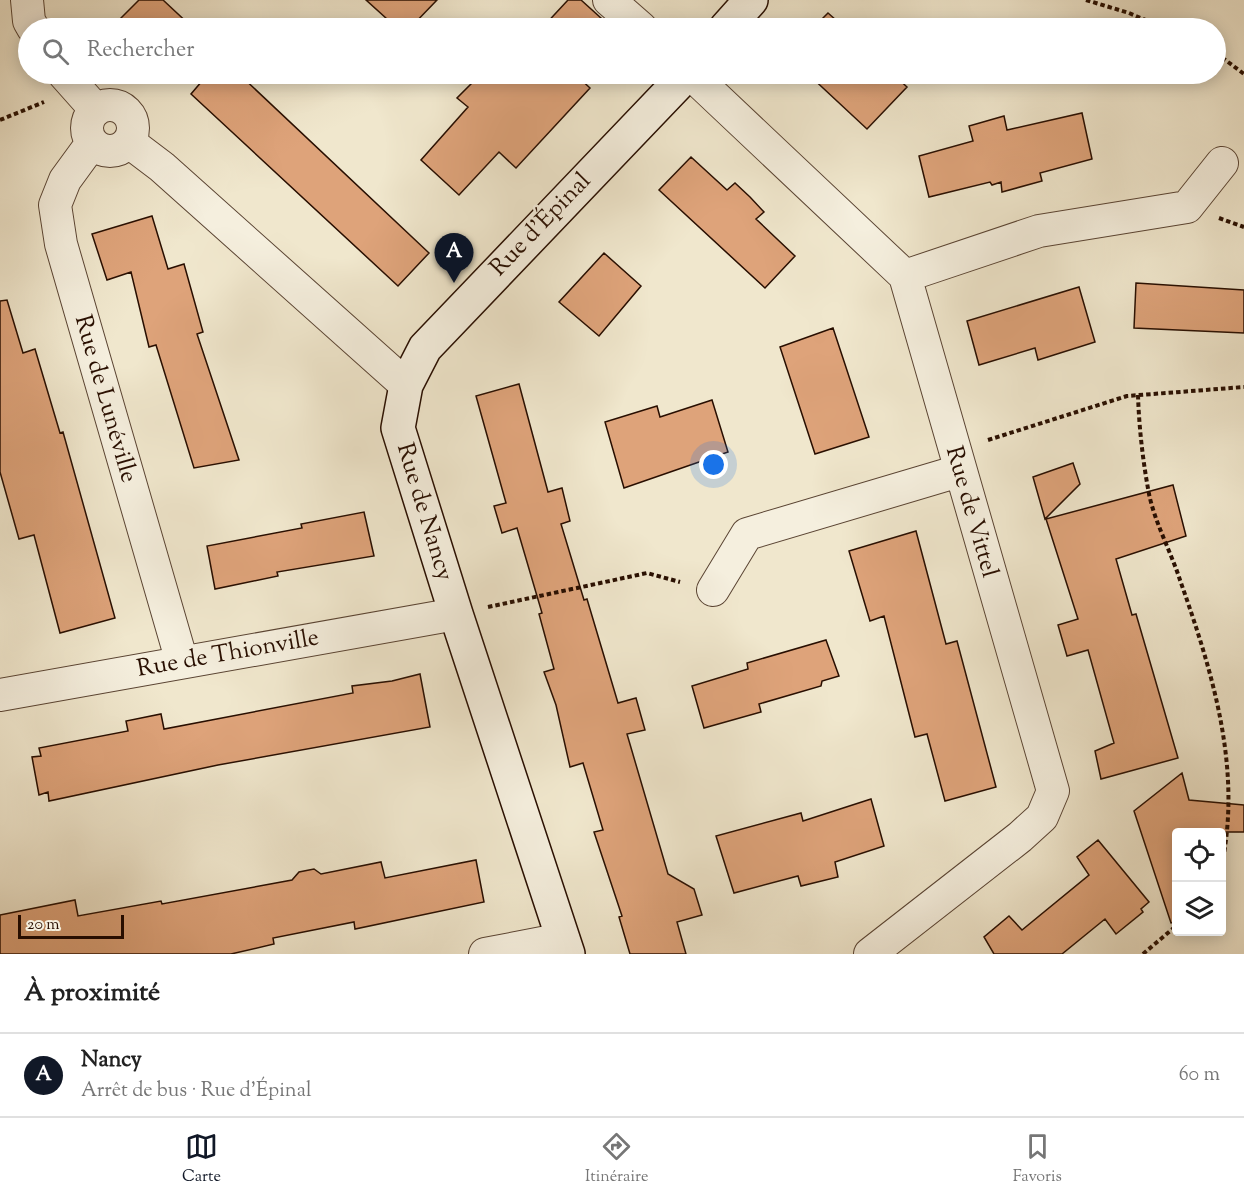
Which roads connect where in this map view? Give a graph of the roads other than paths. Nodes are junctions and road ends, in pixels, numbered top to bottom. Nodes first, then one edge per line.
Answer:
1 (27, 0) edge
2 (609, 0) edge
3 (751, 0) edge
4 (29, 18) edge
5 (630, 18) edge
6 (735, 18) edge
7 (58, 84) edge
8 (677, 84) edge
9 (703, 84) edge
10 (96, 110) junction
11 (129, 142) junction
12 (92, 143) junction
13 (1222, 163) dead end
14 (905, 276) junction
15 (406, 385) junction
16 (956, 461) junction
17 (713, 591) road end
18 (456, 614) junction
19 (182, 662) junction
20 (0, 695) edge
21 (565, 946) edge
22 (485, 954) edge
23 (870, 954) edge

1 - 4 street
2 - 5 street
3 - 6 street
7 - 10 street
8 - 15 street, Rue d’Épinal
9 - 14 street
10 - 11 street
10 - 12 street
11 - 12 street
11 - 15 street
12 - 19 street, Rue de Lunéville
13 - 14 street
14 - 16 street, Rue de Vittel
15 - 18 street, Rue de Nancy
16 - 17 street
16 - 23 street, Rue de Vittel
18 - 19 street, Rue de Thionville
18 - 21 street, Rue de Nancy
19 - 20 street, Rue de Thionville
21 - 22 street

